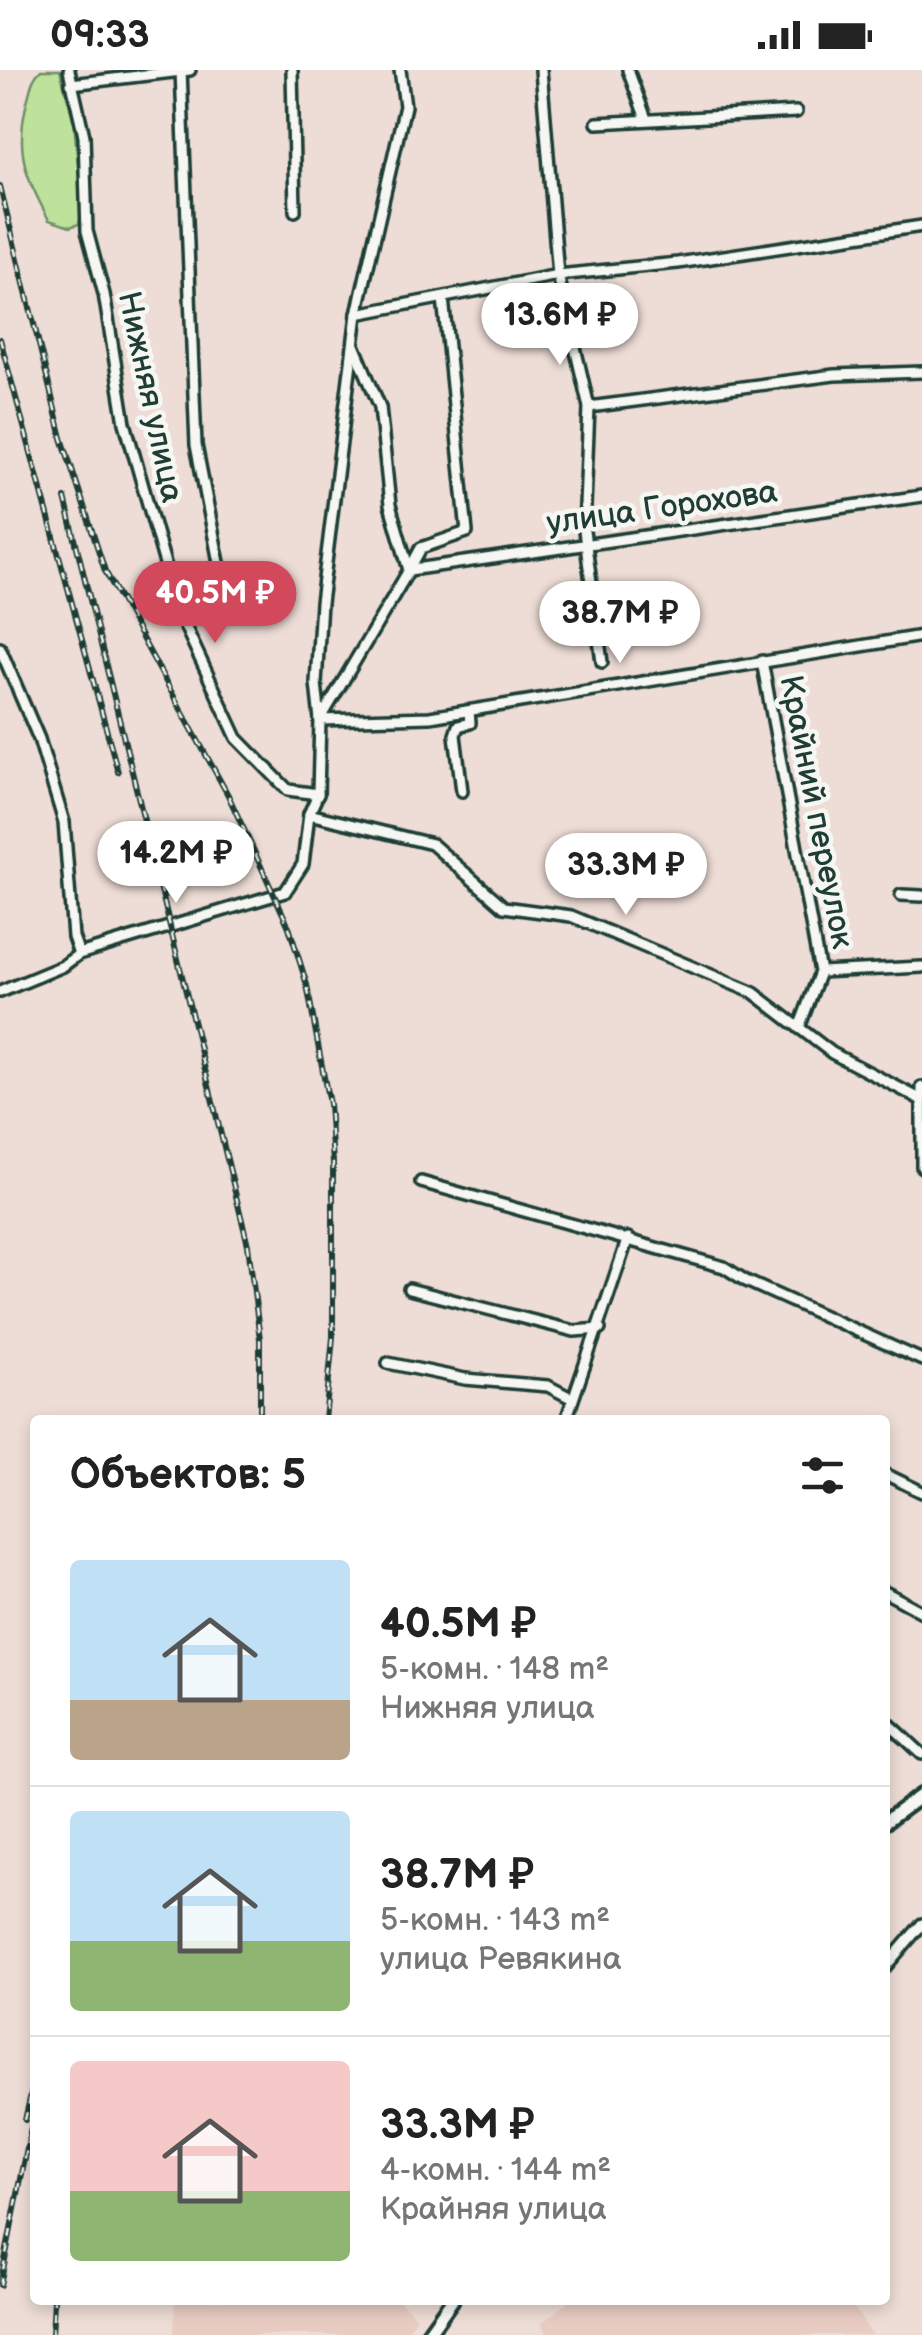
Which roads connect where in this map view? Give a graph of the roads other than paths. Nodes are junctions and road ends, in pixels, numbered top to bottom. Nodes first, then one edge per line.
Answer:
1 (69, 70) edge
2 (181, 70) edge
3 (190, 70) edge
4 (292, 70) edge
5 (400, 70) edge
6 (541, 70) edge
7 (628, 70) edge
8 (71, 84) junction
9 (796, 112) dead end
10 (646, 120) junction
11 (597, 123) dead end
12 (295, 211) dead end
13 (922, 226) edge
14 (558, 276) junction
15 (443, 298) junction
16 (356, 314) junction
17 (353, 343) junction
18 (922, 372) edge
19 (589, 407) junction
20 (922, 496) edge
21 (586, 544) junction
22 (409, 570) junction
23 (226, 594) dead end
24 (922, 636) edge
25 (0, 648) edge
26 (602, 662) dead end
27 (762, 662) junction
28 (469, 711) junction
29 (320, 720) junction
30 (462, 791) dead end
31 (318, 794) junction
32 (309, 814) junction
33 (901, 895) dead end
34 (922, 896) edge
35 (79, 954) junction
36 (922, 966) edge
37 (820, 972) junction
38 (0, 992) edge
39 (799, 1028) junction
40 (922, 1087) edge
41 (920, 1098) junction
42 (922, 1167) edge
43 (421, 1182) dead end
44 (628, 1238) junction
45 (409, 1289) dead end
46 (600, 1328) junction
47 (922, 1360) edge
48 (388, 1363) dead end
49 (571, 1398) junction
50 (567, 1415) edge
51 (890, 1476) edge
52 (922, 1492) edge
53 (890, 1595) edge
54 (922, 1612) edge
55 (890, 1725) edge
56 (922, 1754) edge
57 (922, 1795) edge
58 (890, 1818) edge
59 (922, 1924) edge
60 (890, 1961) edge
61 (448, 2305) edge
62 (426, 2335) edge

1 - 8 street, Нижняя улица
2 - 3 street
2 - 8 street
2 - 23 street
4 - 12 street
5 - 16 street
6 - 14 street
7 - 10 street
8 - 31 street, Нижняя улица
9 - 10 street
10 - 11 street
13 - 14 street
14 - 15 street
14 - 19 street
15 - 16 street
15 - 22 street
16 - 17 street
17 - 22 street
17 - 29 street
18 - 19 street
19 - 21 street
20 - 21 street, улица Горохова
21 - 22 street, улица Горохова
21 - 26 street
22 - 29 street
24 - 27 street
25 - 35 street
27 - 28 street
27 - 37 street, Крайний переулок
28 - 29 street
28 - 30 street
29 - 31 street
31 - 32 street
32 - 35 street
32 - 39 street
33 - 34 street
35 - 38 street
36 - 37 street
37 - 39 street, Крайний переулок
39 - 41 street
40 - 41 street
41 - 42 street
43 - 44 street
44 - 46 street
44 - 47 street
45 - 46 street
46 - 49 street
48 - 49 street
49 - 50 street
51 - 52 street
53 - 54 street
55 - 56 street
57 - 58 main road
59 - 60 street
61 - 62 main road

